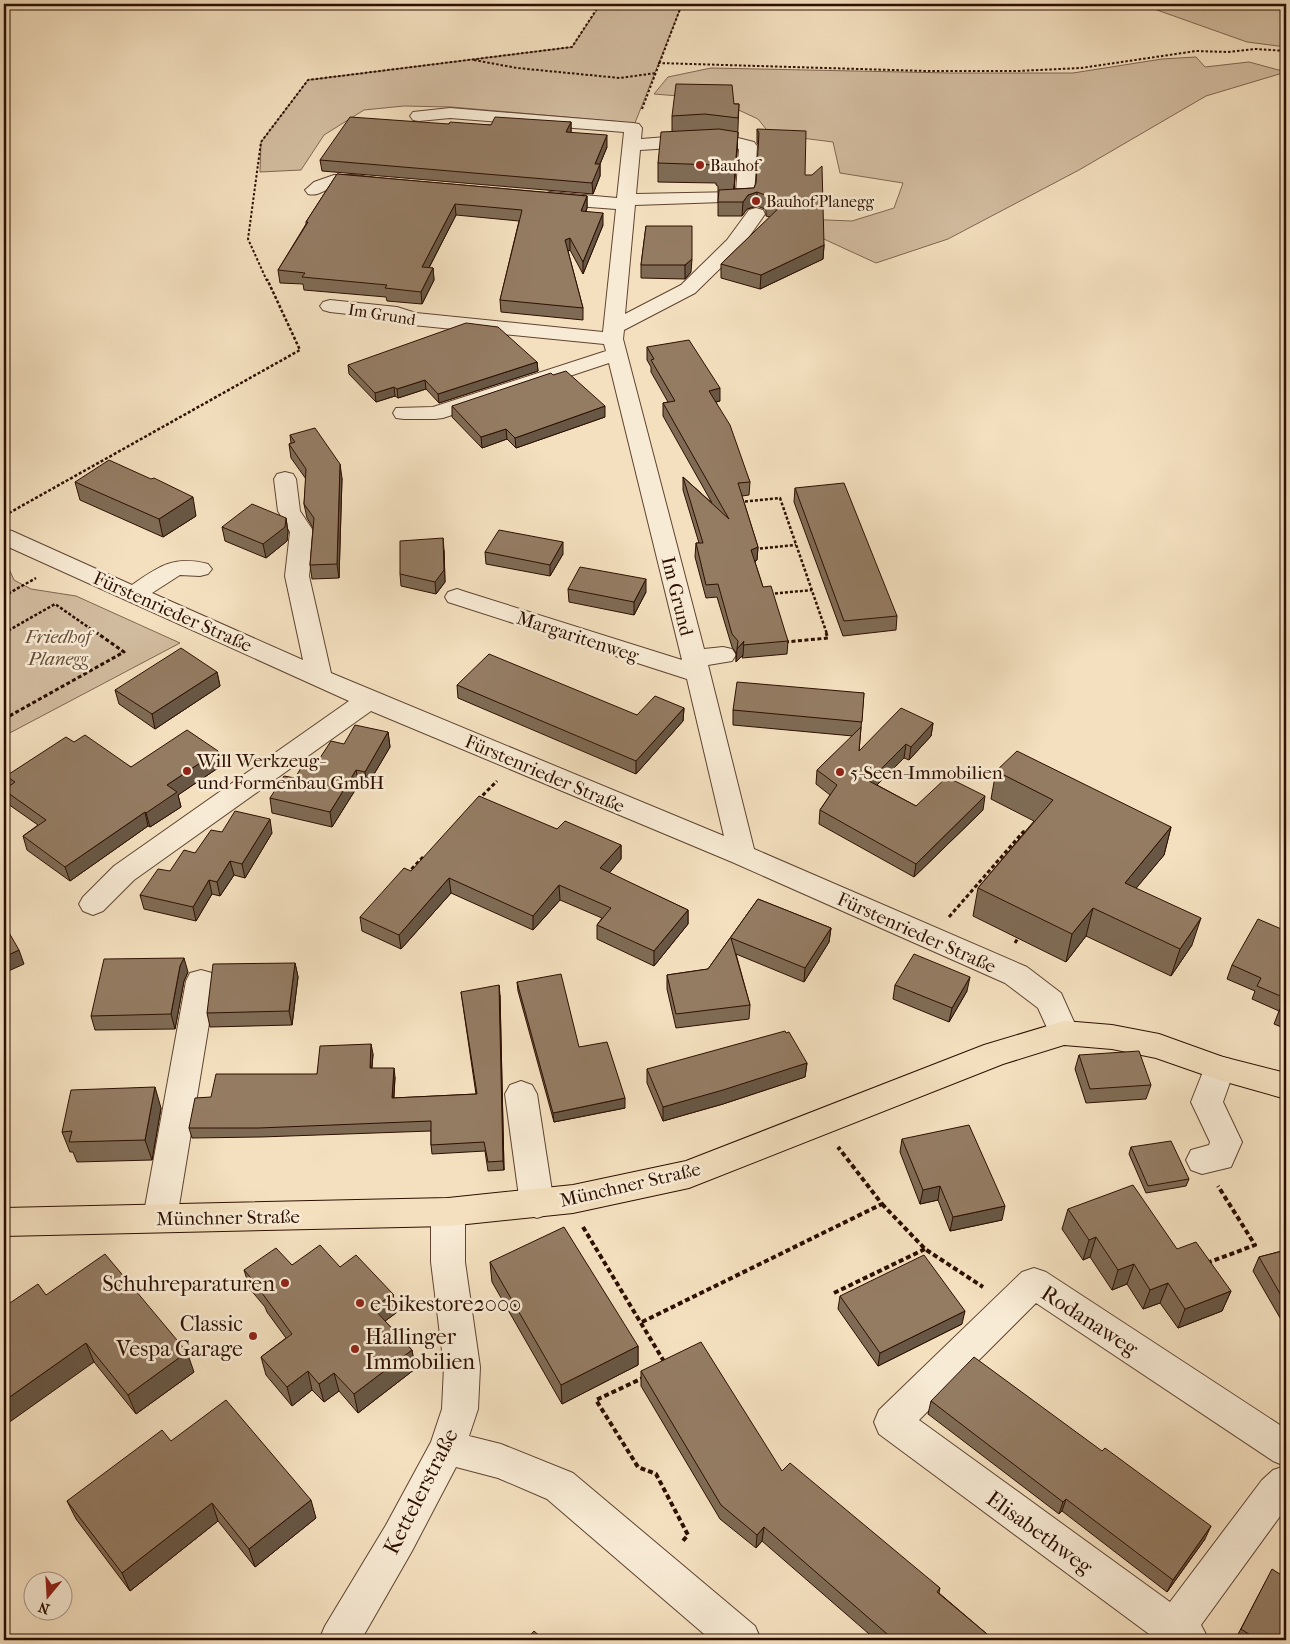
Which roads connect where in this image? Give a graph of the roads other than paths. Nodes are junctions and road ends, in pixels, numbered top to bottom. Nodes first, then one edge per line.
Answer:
1 (419, 116) dead end
2 (632, 137) junction
3 (387, 184) edge
4 (314, 190) dead end
5 (535, 196) edge
6 (624, 202) junction
7 (756, 214) dead end
8 (330, 306) dead end
9 (614, 340) junction
10 (404, 413) dead end
11 (285, 479) dead end
12 (4, 536) edge
13 (200, 569) dead end
14 (135, 594) junction
15 (457, 597) dead end
16 (723, 655) dead end
17 (696, 666) junction
18 (319, 677) junction
19 (369, 700) junction
20 (742, 855) junction
21 (93, 904) dead end
22 (201, 981) dead end
23 (1064, 1033) junction
24 (1219, 1068) junction
25 (1286, 1086) edge
26 (521, 1094) dead end
27 (1202, 1160) road end
28 (537, 1204) junction
29 (448, 1212) junction
30 (160, 1218) junction
31 (4, 1222) edge
32 (892, 1422) joint
33 (447, 1448) junction
34 (1286, 1449) edge
35 (1286, 1483) edge
36 (1176, 1637) edge
37 (339, 1640) edge
38 (742, 1640) edge

1 - 2 street
2 - 6 street, Im Grund
2 - 6 street
3 - 4 street
5 - 6 street
6 - 9 street, Im Grund
7 - 9 street
8 - 9 street, Im Grund
9 - 10 street
9 - 17 street, Im Grund
11 - 18 street
12 - 14 street, Fürstenrieder Straße
13 - 14 street
14 - 18 street, Fürstenrieder Straße
15 - 17 street, Margaritenweg
16 - 17 street
17 - 20 street, Im Grund
18 - 19 street, Fürstenrieder Straße
19 - 20 street, Fürstenrieder Straße
19 - 21 street
20 - 23 street, Fürstenrieder Straße
22 - 30 street
23 - 24 main road, Münchner Straße
23 - 28 main road, Münchner Straße
24 - 25 main road, Münchner Straße
24 - 27 street
26 - 28 street
28 - 29 main road, Münchner Straße
29 - 30 main road, Münchner Straße
29 - 33 street, Kettelerstraße
30 - 31 main road, Münchner Straße
32 - 34 street, Rodanaweg
32 - 36 street, Elisabethweg
33 - 37 street, Kettelerstraße
33 - 38 street
35 - 36 street

